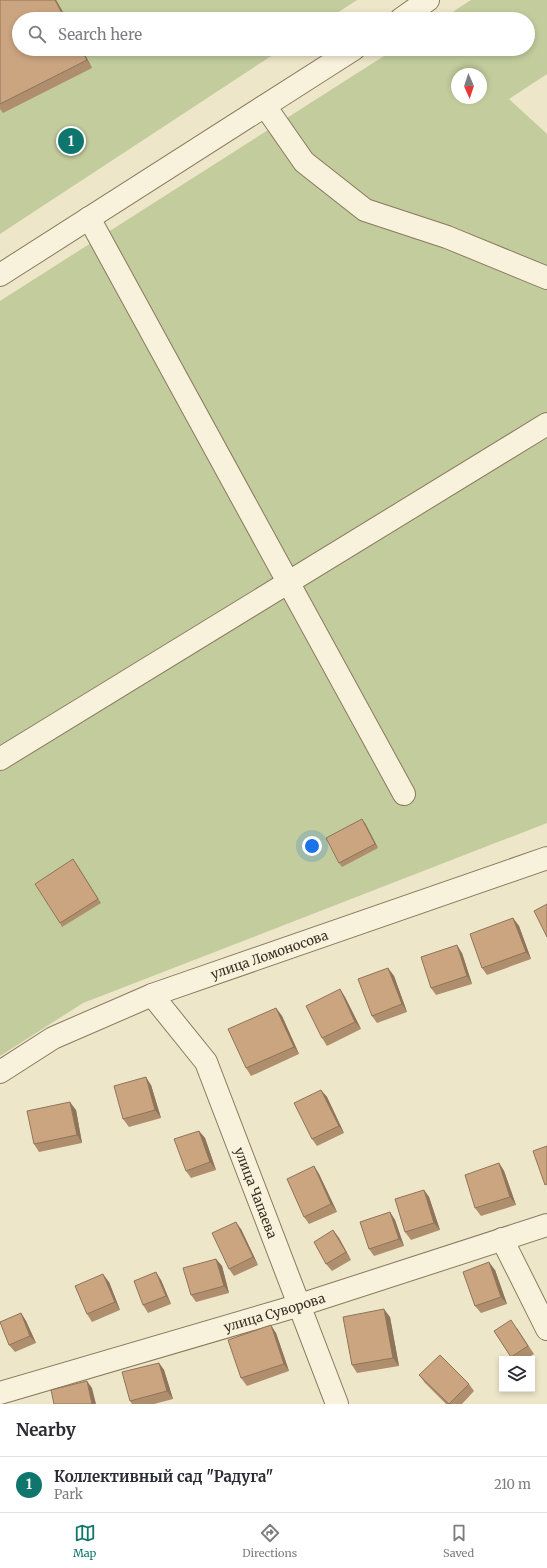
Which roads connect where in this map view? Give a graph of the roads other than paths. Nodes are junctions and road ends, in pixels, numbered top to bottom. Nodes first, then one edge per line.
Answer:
1 (428, 0) edge
2 (411, 12) edge
3 (343, 56) edge
4 (265, 106) junction
5 (89, 218) junction
6 (0, 275) edge
7 (547, 278) edge
8 (547, 424) edge
9 (288, 584) junction
10 (0, 759) edge
11 (404, 794) dead end
12 (547, 858) edge
13 (152, 995) junction
14 (0, 1072) edge
15 (547, 1225) edge
16 (502, 1239) junction
17 (300, 1305) junction
18 (547, 1329) edge
19 (0, 1393) edge
20 (337, 1404) edge

1 - 2 street
3 - 4 street
4 - 5 street
4 - 7 street
5 - 6 street
5 - 9 street
8 - 9 street
9 - 10 street
9 - 11 street
12 - 13 street, улица Ломоносова
13 - 14 street, улица Ломоносова
13 - 17 street, улица Чапаева
15 - 16 street, улица Суворова
16 - 17 street, улица Суворова
16 - 18 street
17 - 19 street, улица Суворова
17 - 20 street, улица Чапаева

